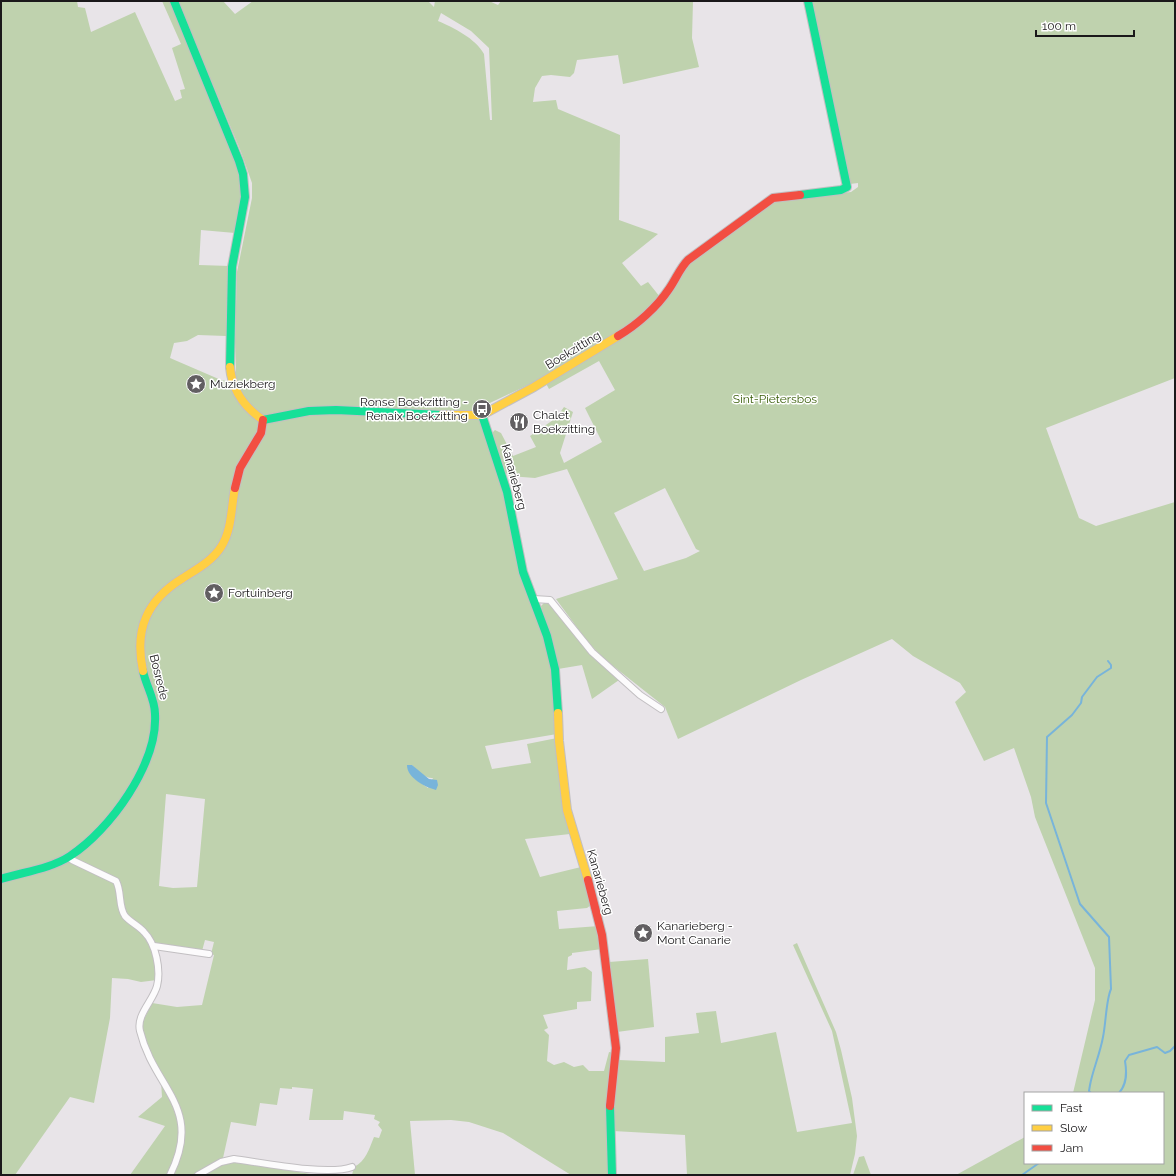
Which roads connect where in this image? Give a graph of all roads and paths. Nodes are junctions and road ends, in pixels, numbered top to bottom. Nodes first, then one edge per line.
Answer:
1 (174, 1) edge
2 (808, 1) edge
3 (482, 415) junction
4 (263, 420) junction
5 (534, 599) junction
6 (661, 709) dead end
7 (69, 857) junction
8 (1, 879) edge
9 (154, 946) junction
10 (209, 954) dead end
11 (352, 1167) dead end
12 (170, 1175) edge
13 (198, 1175) edge
14 (612, 1175) edge

1 - 4 street
2 - 3 street, Boekzitting
3 - 4 street, Boekzitting
3 - 5 street, Kanarieberg
4 - 7 street, Bosrede
5 - 6 street
5 - 14 street, Kanarieberg
7 - 8 street, Bosrede
7 - 9 street
9 - 10 street
9 - 12 street
11 - 13 street

